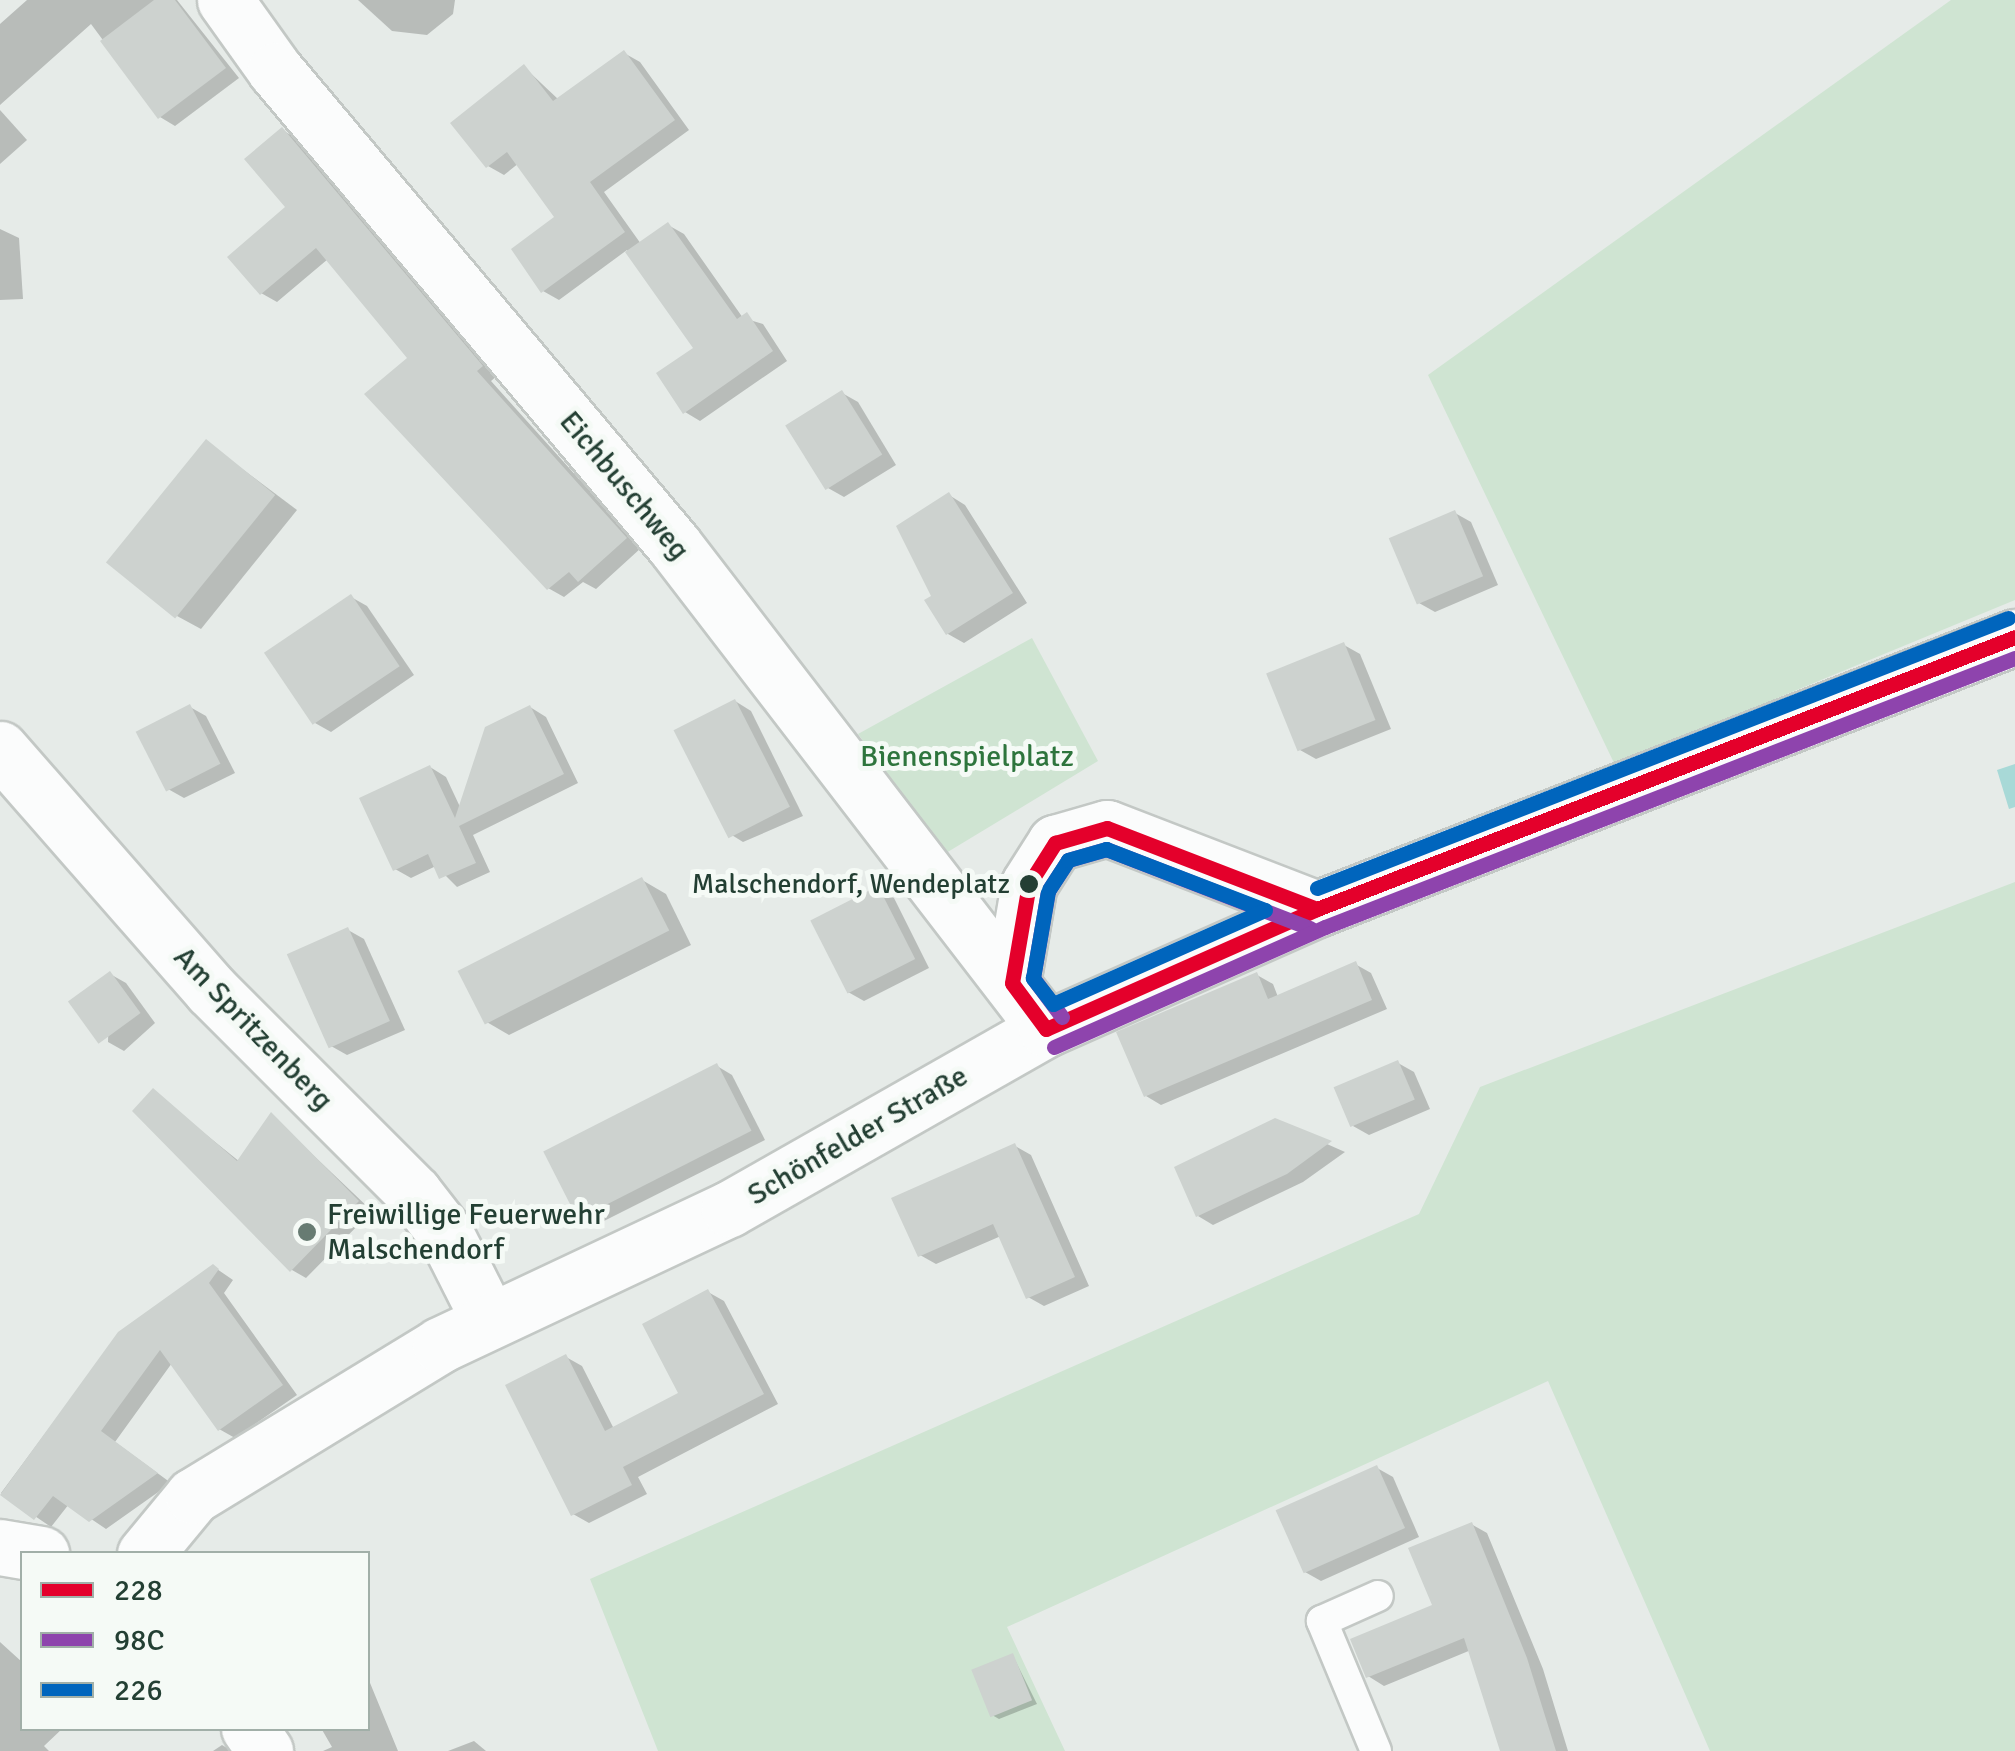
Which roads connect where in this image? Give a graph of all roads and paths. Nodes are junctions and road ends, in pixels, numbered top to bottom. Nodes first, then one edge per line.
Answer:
1 (225, 0) edge
2 (2015, 637) edge
3 (0, 749) edge
4 (1317, 909) junction
5 (1012, 983) junction
6 (1046, 1029) junction
7 (489, 1320) junction
8 (147, 1551) edge
9 (1378, 1596) dead end
10 (1376, 1751) edge

1 - 5 street, Eichbuschweg
2 - 4 street, Schönfelder Straße
3 - 7 street, Am Spritzenberg
4 - 5 street
4 - 6 street, Schönfelder Straße
5 - 6 street, Eichbuschweg
6 - 7 street, Schönfelder Straße
7 - 8 street, Schönfelder Straße
9 - 10 lane

